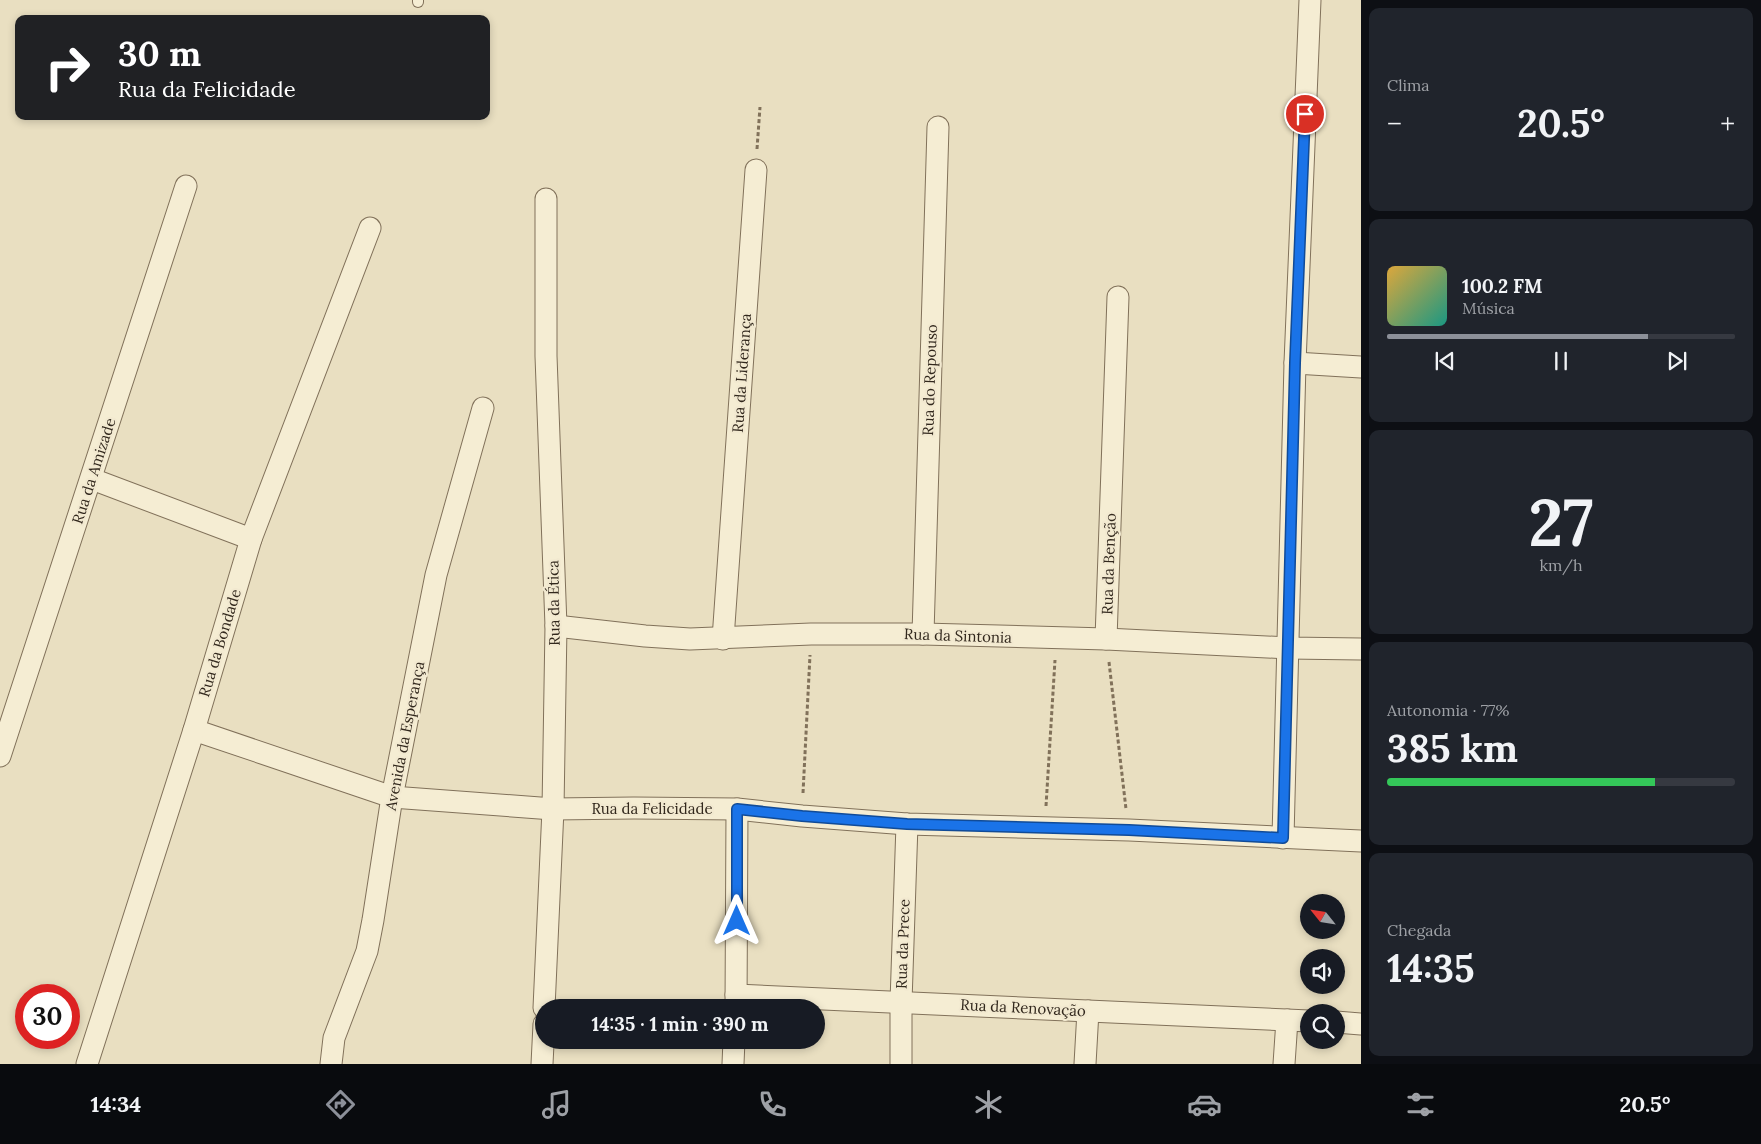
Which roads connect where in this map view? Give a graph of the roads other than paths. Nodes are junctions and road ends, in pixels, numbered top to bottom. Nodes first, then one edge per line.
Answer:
1 (1310, 0) edge
2 (938, 127) dead end
3 (756, 170) road end
4 (186, 186) dead end
5 (546, 199) dead end
6 (370, 228) dead end
7 (1118, 296) dead end
8 (1295, 363) junction
9 (1361, 367) edge
10 (483, 408) dead end
11 (92, 479) junction
12 (251, 539) junction
13 (556, 626) junction
14 (923, 634) junction
15 (723, 639) junction
16 (1106, 639) junction
17 (1288, 648) junction
18 (1361, 649) edge
19 (194, 730) junction
20 (0, 756) edge
21 (392, 797) junction
22 (737, 809) junction
23 (553, 810) junction
24 (907, 824) junction
25 (1283, 838) junction
26 (1361, 841) edge
27 (544, 999) edge
28 (736, 999) edge
29 (825, 1002) edge
30 (901, 1002) junction
31 (1088, 1011) junction
32 (1288, 1020) junction
33 (1300, 1021) edge
34 (1345, 1023) edge
35 (1361, 1024) edge
36 (543, 1049) edge
37 (734, 1049) edge
38 (88, 1064) edge
39 (331, 1064) edge
40 (542, 1064) edge
41 (733, 1064) edge
42 (900, 1064) edge
43 (1085, 1064) edge
44 (1284, 1064) edge

1 - 8 street
2 - 14 street, Rua do Repouso
3 - 15 street, Rua da Liderança
4 - 11 street, Rua da Amizade
5 - 13 street, Rua da Ética
6 - 12 street, Rua da Bondade
7 - 16 street, Rua da Benção
8 - 9 street
8 - 17 street
10 - 21 street, Avenida da Esperança
11 - 12 street
11 - 20 street, Rua da Amizade
12 - 19 street, Rua da Bondade
13 - 15 street, Rua da Sintonia
13 - 23 street, Rua da Ética
14 - 15 street, Rua da Sintonia
14 - 16 street, Rua da Sintonia
16 - 17 street, Rua da Sintonia
17 - 18 street, Rua da Sintonia
17 - 25 street
19 - 21 street, Rua da Felicidade
19 - 38 street, Rua da Bondade
21 - 23 street, Rua da Felicidade
21 - 39 street, Avenida da Esperança
22 - 23 street, Rua da Felicidade
22 - 24 street, Rua da Felicidade
22 - 28 street
23 - 27 street, Rua da Ética
24 - 25 street, Rua da Felicidade
24 - 30 street, Rua da Prece
25 - 26 street, Rua da Felicidade
29 - 30 street, Rua da Renovação
30 - 31 street, Rua da Renovação
30 - 42 street, Rua da Prece
31 - 32 street, Rua da Renovação
31 - 43 street
32 - 33 street, Rua da Renovação
32 - 44 street
34 - 35 street
36 - 40 street
37 - 41 street

